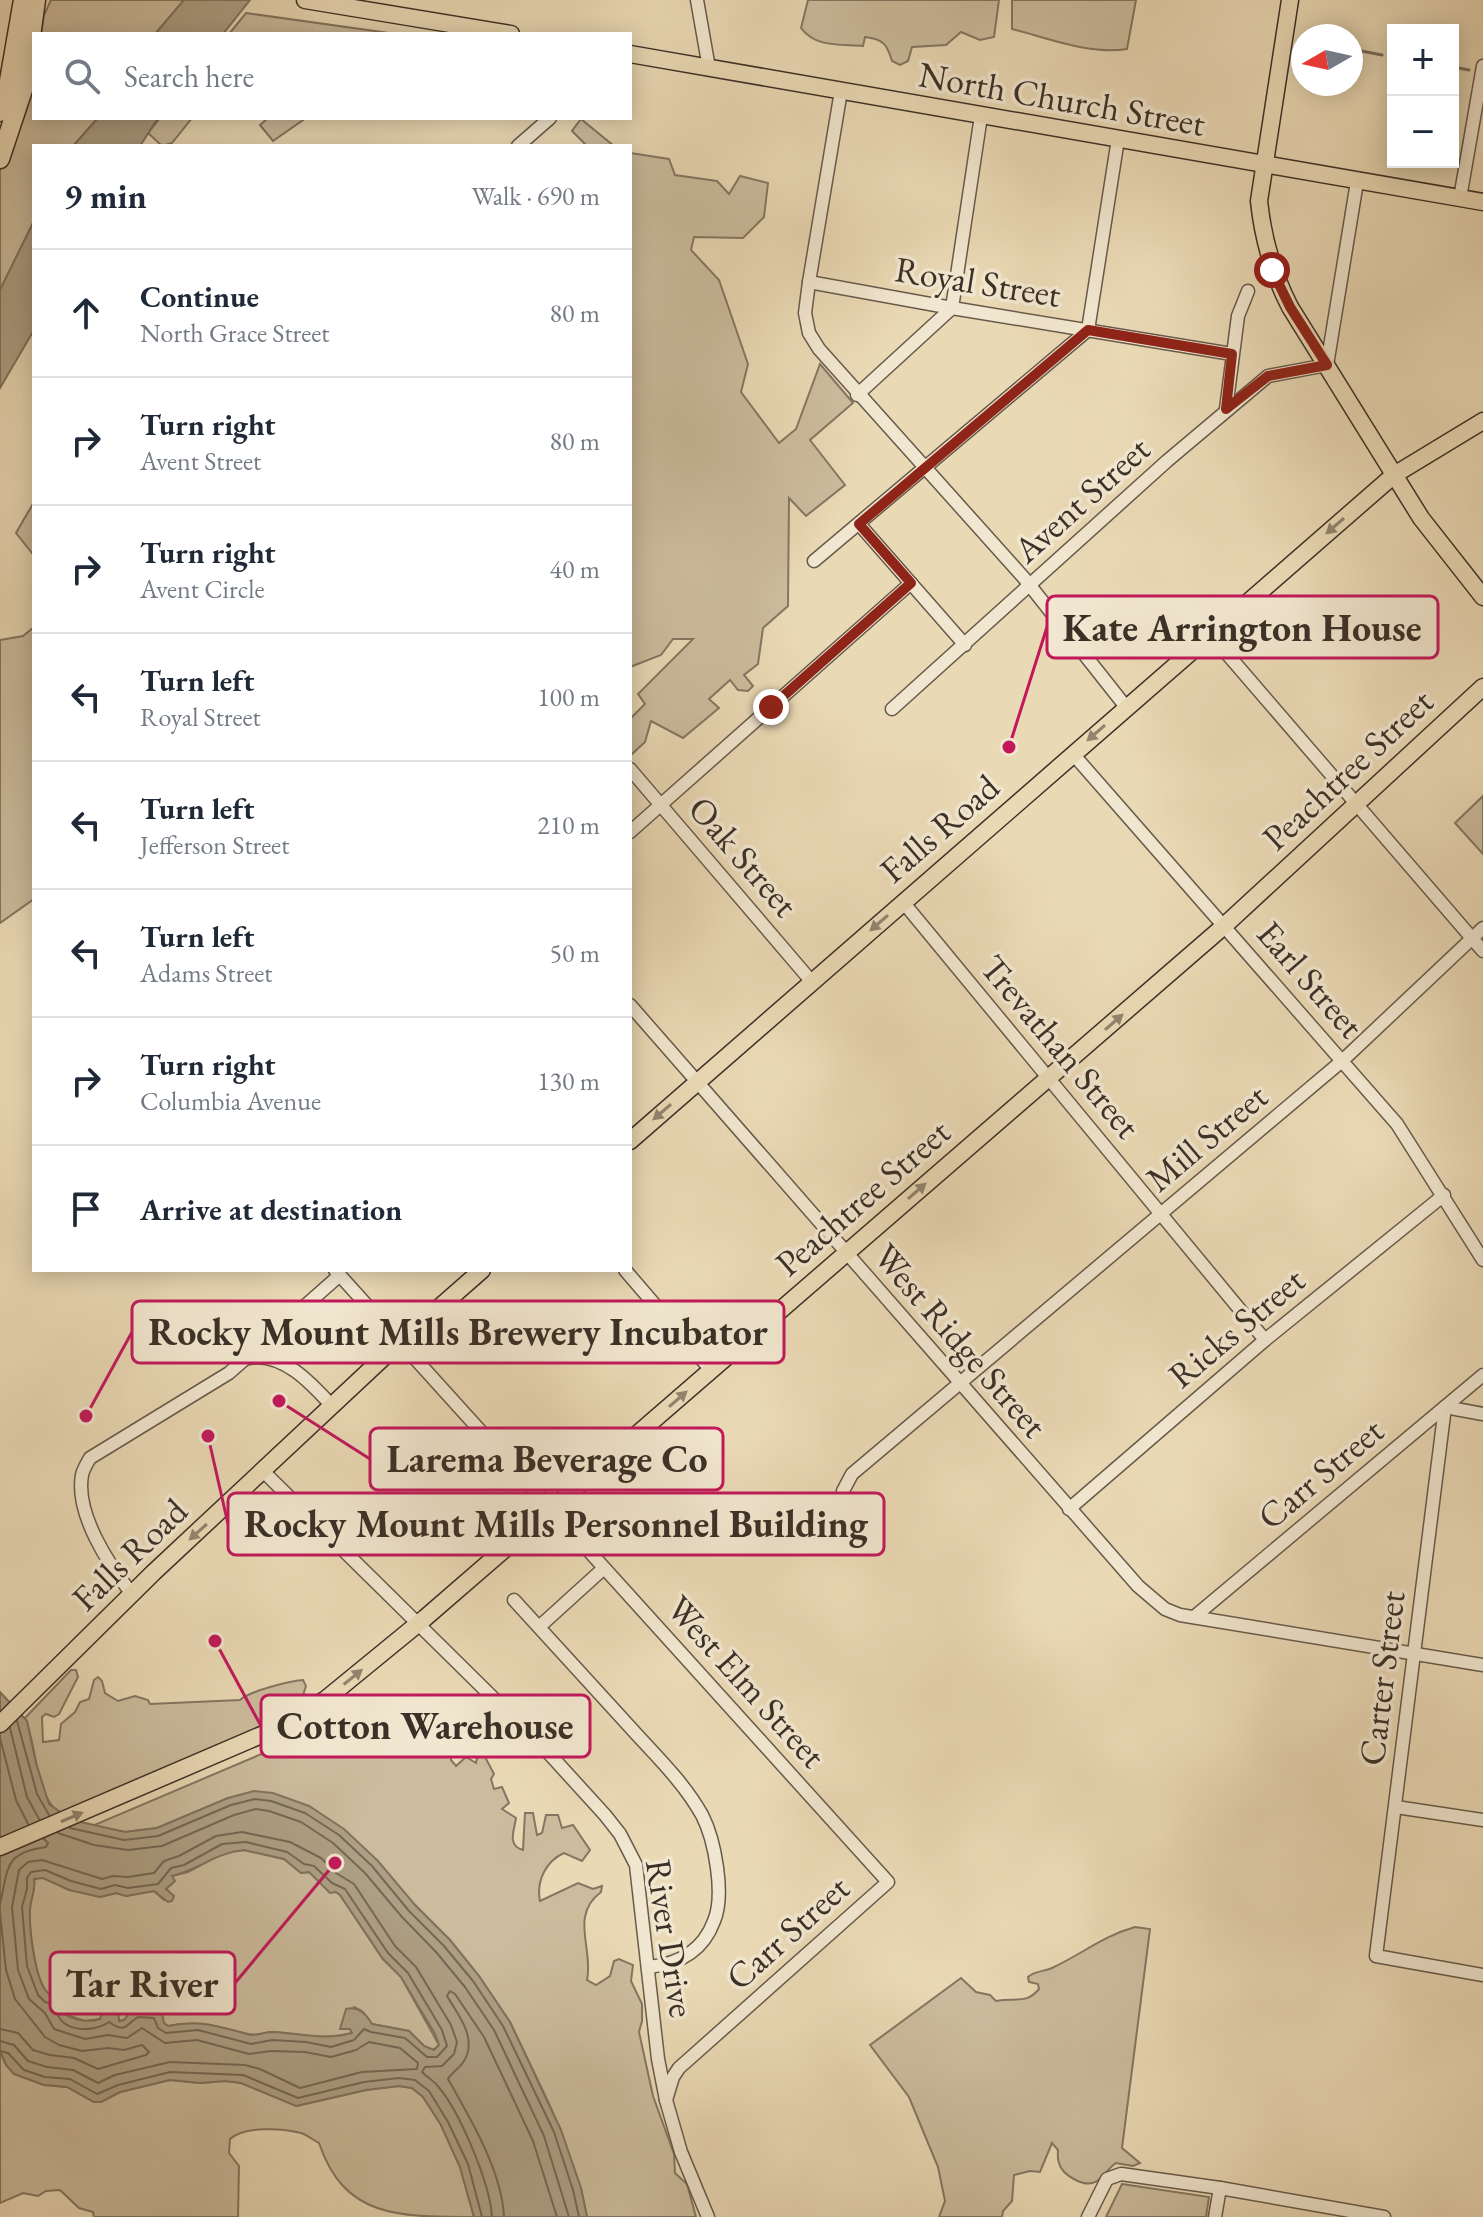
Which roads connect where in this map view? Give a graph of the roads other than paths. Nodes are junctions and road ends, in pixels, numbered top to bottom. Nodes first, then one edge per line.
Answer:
1 (23, 0) edge
2 (36, 0) edge
3 (44, 0) edge
4 (305, 0) edge
5 (697, 0) edge
6 (1290, 0) edge
7 (33, 20) junction
8 (499, 32) edge
9 (632, 54) edge
10 (1483, 66) edge
11 (709, 68) junction
12 (841, 91) junction
13 (0, 112) edge
14 (981, 116) junction
15 (548, 120) edge
16 (1118, 139) junction
17 (520, 144) edge
18 (0, 159) edge
19 (1264, 166) junction
20 (1357, 182) junction
21 (1460, 198) junction
22 (1483, 202) edge
23 (809, 282) junction
24 (1248, 291) dead end
25 (952, 308) junction
26 (1088, 330) junction
27 (1232, 354) junction
28 (1327, 365) junction
29 (857, 395) junction
30 (1226, 409) junction
31 (1483, 421) edge
32 (925, 467) junction
33 (1394, 475) junction
34 (859, 524) junction
35 (814, 561) dead end
36 (911, 583) junction
37 (1030, 586) junction
38 (1483, 597) edge
39 (1210, 634) junction
40 (965, 645) junction
41 (1483, 687) edge
42 (1126, 707) junction
43 (892, 709) dead end
44 (1073, 754) junction
45 (632, 771) edge
46 (1356, 804) junction
47 (660, 805) junction
48 (632, 830) edge
49 (903, 902) junction
50 (1224, 926) junction
51 (1483, 928) edge
52 (1472, 939) junction
53 (1483, 951) edge
54 (812, 982) junction
55 (632, 1007) edge
56 (1342, 1061) junction
57 (1048, 1078) junction
58 (697, 1082) junction
59 (632, 1139) edge
60 (1444, 1195) junction
61 (1161, 1214) junction
62 (845, 1253) junction
63 (1483, 1260) edge
64 (480, 1272) edge
65 (627, 1272) edge
66 (337, 1273) edge
67 (1265, 1340) junction
68 (400, 1342) junction
69 (246, 1359) junction
70 (711, 1370) junction
71 (1483, 1375) edge
72 (959, 1383) junction
73 (332, 1406) junction
74 (1445, 1407) junction
75 (1483, 1414) edge
76 (264, 1472) junction
77 (843, 1491) dead end
78 (551, 1509) junction
79 (1069, 1509) junction
80 (604, 1568) junction
81 (132, 1594) junction
82 (514, 1600) dead end
83 (1194, 1617) junction
84 (417, 1625) junction
85 (539, 1627) junction
86 (1414, 1654) junction
87 (1483, 1665) edge
88 (0, 1724) edge
89 (1396, 1807) junction
90 (1483, 1820) edge
91 (0, 1847) edge
92 (888, 1882) joint
93 (649, 1967) junction
94 (1483, 1975) edge
95 (666, 2100) junction
96 (1220, 2188) junction
97 (1378, 2216) edge
98 (708, 2217) edge
99 (1088, 2217) edge
100 (1215, 2217) edge

1 - 13 highway
2 - 7 highway
3 - 7 highway
4 - 8 main road
5 - 11 street
6 - 19 main road
7 - 18 highway
9 - 11 main road, North Church Street
10 - 21 street
11 - 12 main road, North Church Street
12 - 14 main road, North Church Street
12 - 23 street
14 - 16 main road, North Church Street
14 - 25 street
15 - 17 street
16 - 19 main road, North Church Street
16 - 26 street
19 - 20 main road, North Church Street
19 - 28 main road
20 - 21 main road, North Church Street
20 - 28 street
21 - 22 main road, North Church Street
23 - 25 street, Royal Street
23 - 29 street
24 - 27 street
25 - 26 street, Royal Street
25 - 29 street
26 - 27 street, Royal Street
26 - 32 street
27 - 30 street
28 - 30 street, Avent Street
28 - 33 main road
29 - 32 street
30 - 37 street, Avent Street
31 - 33 main road, Falls Road
32 - 34 street
32 - 37 street
33 - 38 main road
33 -> 39 main road, Falls Road
34 - 35 street
34 - 36 street
36 - 40 street
36 - 47 street
37 - 40 street, Avent Street
37 - 42 street
39 - 42 main road, Falls Road
39 - 46 street
40 - 43 street, Avent Street
41 - 46 main road, Peachtree Street
42 -> 44 main road, Falls Road
44 - 49 main road, Falls Road
44 - 50 street, Earl Street
45 - 47 street, Oak Street
46 - 50 main road, Peachtree Street
46 - 52 street
47 - 48 street
47 - 54 street, Oak Street
49 -> 54 main road, Falls Road
49 - 57 street, Trevathan Street
50 - 56 street, Earl Street
57 -> 50 main road, Peachtree Street
51 - 52 street, Mill Street
52 - 53 street
52 - 56 street, Mill Street
54 - 58 main road, Falls Road
55 - 58 street, West Ridge Street
56 - 60 street, Earl Street
56 - 61 street, Mill Street
57 - 61 street, Trevathan Street
62 -> 57 main road, Peachtree Street
58 -> 59 main road, Falls Road
58 - 62 street, West Ridge Street
60 - 63 street, Earl Street
60 - 67 street, Ricks Street
61 - 67 street, Trevathan Street
61 - 72 street, Mill Street
62 - 70 main road, Peachtree Street
62 - 72 street, West Ridge Street
64 - 68 main road, Falls Road
65 - 70 street
66 - 68 street, West Elm Street
66 - 69 street
67 - 79 street, Ricks Street
68 - 73 main road, Falls Road
68 - 78 street, West Elm Street
69 - 73 street
69 - 81 street
78 -> 70 main road, Peachtree Street
71 - 74 street, Carr Street
72 - 77 street, Mill Street
72 - 79 street, West Ridge Street
73 - 76 main road, Falls Road
74 - 75 street
74 - 83 street, Carr Street
74 - 86 street, Carter Street
76 -> 81 main road, Falls Road
76 - 84 street, River Drive
78 - 80 street, West Elm Street
78 - 84 main road, Peachtree Street
79 - 83 street, West Ridge Street
80 - 85 street
80 - 92 street, West Elm Street
81 - 88 main road, Falls Road
82 - 85 street
83 - 86 street, West Ridge Street
91 -> 84 main road, Peachtree Street
84 - 93 street, River Drive
85 - 93 street
86 - 87 street, West Ridge Street
86 - 89 street, Carter Street
89 - 90 street
89 - 94 street, Carter Street
92 - 95 street, Carr Street
93 - 95 street, River Drive
95 - 98 street, River Drive
96 - 97 street
96 - 99 street
96 - 100 street

